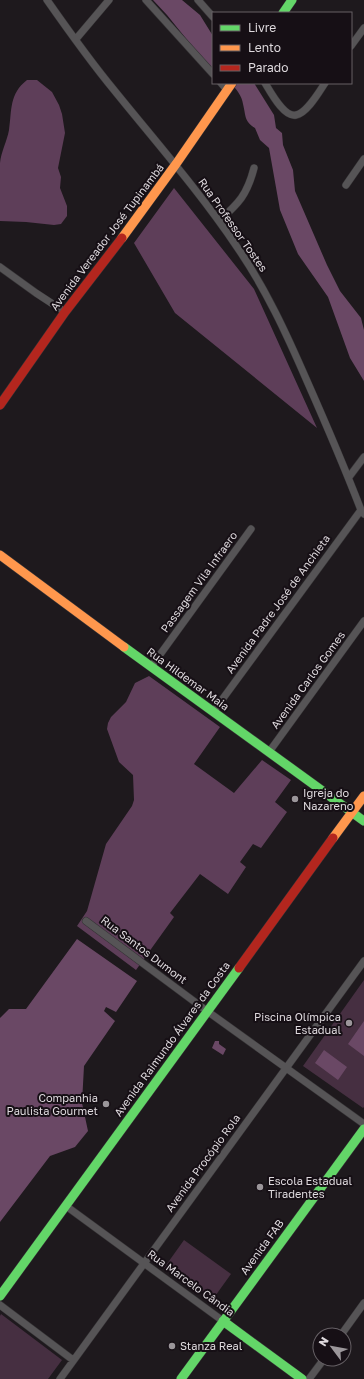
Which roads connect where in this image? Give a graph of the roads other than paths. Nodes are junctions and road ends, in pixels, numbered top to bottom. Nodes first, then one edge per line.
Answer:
1 (47, 0) edge
2 (109, 0) edge
3 (146, 0) edge
4 (198, 0) edge
5 (292, 0) edge
6 (284, 12) edge
7 (212, 16) edge
8 (364, 28) edge
9 (76, 39) junction
10 (352, 45) edge
11 (212, 73) edge
12 (266, 84) edge
13 (324, 84) edge
14 (227, 86) edge
15 (364, 159) edge
16 (176, 164) junction
17 (254, 168) dead end
18 (346, 185) dead end
19 (219, 220) junction
20 (0, 267) edge
21 (65, 312) junction
22 (0, 405) edge
23 (364, 457) edge
24 (349, 477) junction
25 (362, 512) edge
26 (251, 529) dead end
27 (0, 555) edge
28 (364, 621) edge
29 (151, 667) junction
30 (213, 712) junction
31 (269, 752) junction
32 (364, 796) edge
33 (352, 812) junction
34 (364, 821) edge
35 (86, 920) dead end
36 (364, 961) edge
37 (207, 1011) junction
38 (286, 1068) junction
39 (364, 1124) edge
40 (364, 1130) edge
41 (66, 1206) junction
42 (144, 1263) junction
43 (0, 1296) edge
44 (364, 1303) edge
45 (0, 1305) edge
46 (222, 1321) junction
47 (347, 1327) edge
48 (74, 1360) junction
49 (318, 1367) edge
50 (60, 1379) edge
51 (181, 1379) edge
52 (302, 1379) edge
53 (309, 1379) edge

1 - 9 street, Rua Professor Tostes
2 - 9 street
3 - 11 street
4 - 7 street
5 - 6 street
8 - 10 street
9 - 16 street, Rua Professor Tostes
12 - 13 street
14 - 16 street, Avenida Vereador José Tupinambá
15 - 18 street
16 - 19 street, Rua Professor Tostes
16 - 21 street, Avenida Vereador José Tupinambá
17 - 19 street
19 - 24 street, Rua Professor Tostes
20 - 21 street
21 - 22 street, Avenida Vereador José Tupinambá
23 - 24 street
24 - 25 street, Rua Professor Tostes
25 - 30 street, Avenida Padre José de Anchieta
26 - 29 street, Passagem Vila Infraero
27 - 29 street, Rua Hildemar Maia
28 - 31 street, Avenida Carlos Gomes
29 - 30 street, Rua Hildemar Maia
30 - 31 street, Rua Hildemar Maia
31 - 33 street, Rua Hildemar Maia
32 - 33 street, Avenida Raimundo Álvares da Costa
33 - 34 street, Rua Hildemar Maia
33 - 37 street, Avenida Raimundo Álvares da Costa
35 - 37 street, Rua Santos Dumont
36 - 38 street, Avenida Procópio Rola
37 - 38 street, Rua Santos Dumont
37 - 41 street, Avenida Raimundo Álvares da Costa
38 - 39 street, Rua Santos Dumont
38 - 42 street, Avenida Procópio Rola
40 - 46 street, Avenida FAB
41 - 42 street, Rua Marcelo Cândia
41 - 43 street, Avenida Raimundo Álvares da Costa
42 - 46 street, Rua Marcelo Cândia
42 - 48 street, Avenida Procópio Rola
44 - 47 street
45 - 48 street
46 - 51 street, Avenida FAB
46 - 52 street, Rua Marcelo Cândia
48 - 50 street, Avenida Procópio Rola
49 - 53 street

